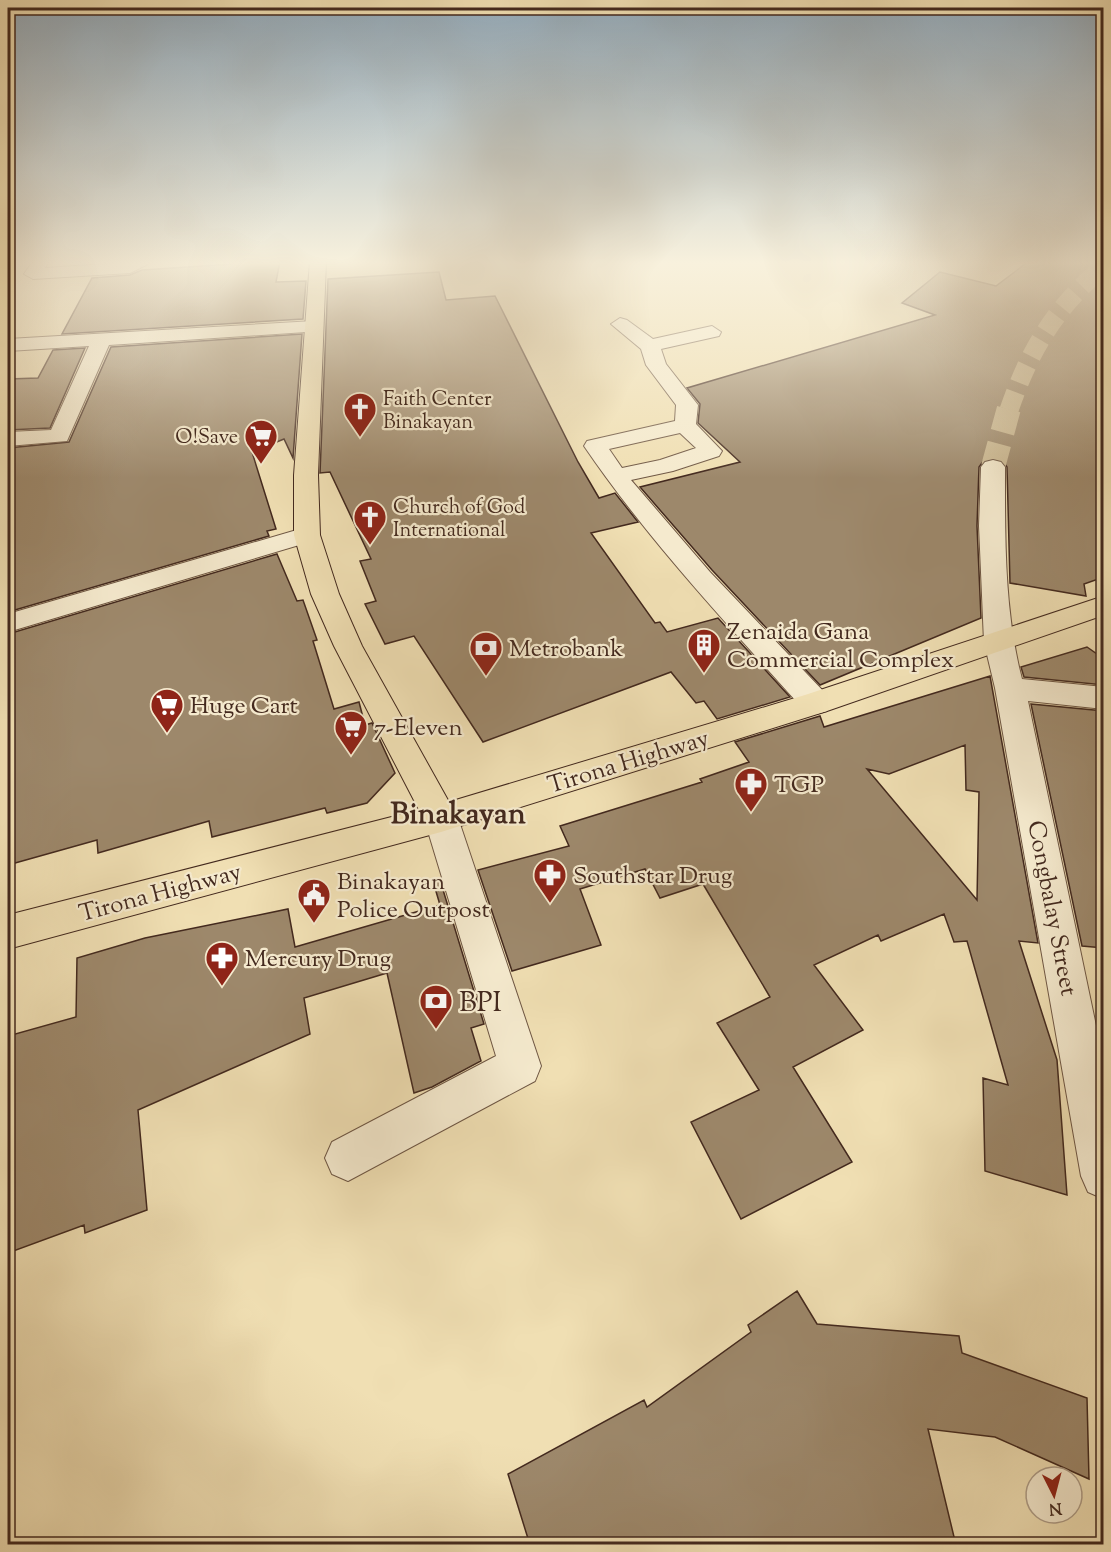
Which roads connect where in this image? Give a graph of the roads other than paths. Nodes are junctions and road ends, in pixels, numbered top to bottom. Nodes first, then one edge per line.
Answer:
1 (209, 333) edge
2 (314, 333) edge
3 (633, 333) edge
4 (706, 333) edge
5 (101, 340) junction
6 (9, 346) edge
7 (650, 346) junction
8 (685, 425) junction
9 (8, 439) edge
10 (993, 467) tunnel mouth
11 (615, 476) junction
12 (308, 535) junction
13 (1104, 605) edge
14 (8, 623) edge
15 (998, 642) junction
16 (1010, 688) junction
17 (1104, 698) edge
18 (816, 703) junction
19 (441, 818) junction
20 (8, 932) edge
21 (348, 1158) dead end
22 (1104, 1176) edge

1 - 5 street
2 - 12 main road
3 - 7 street
4 - 7 street
5 - 6 street
5 - 9 street
7 - 8 street
8 - 11 street
8 - 11 street
10 - 15 street, Congbalay Street
11 - 18 street
12 - 14 street
12 - 19 main road
13 - 15 main road, Tirona Highway
15 - 16 street, Congbalay Street
15 - 18 main road, Tirona Highway
16 - 17 street
16 - 22 street, Congbalay Street
18 - 19 main road, Tirona Highway
19 - 20 main road, Tirona Highway
19 - 21 street

